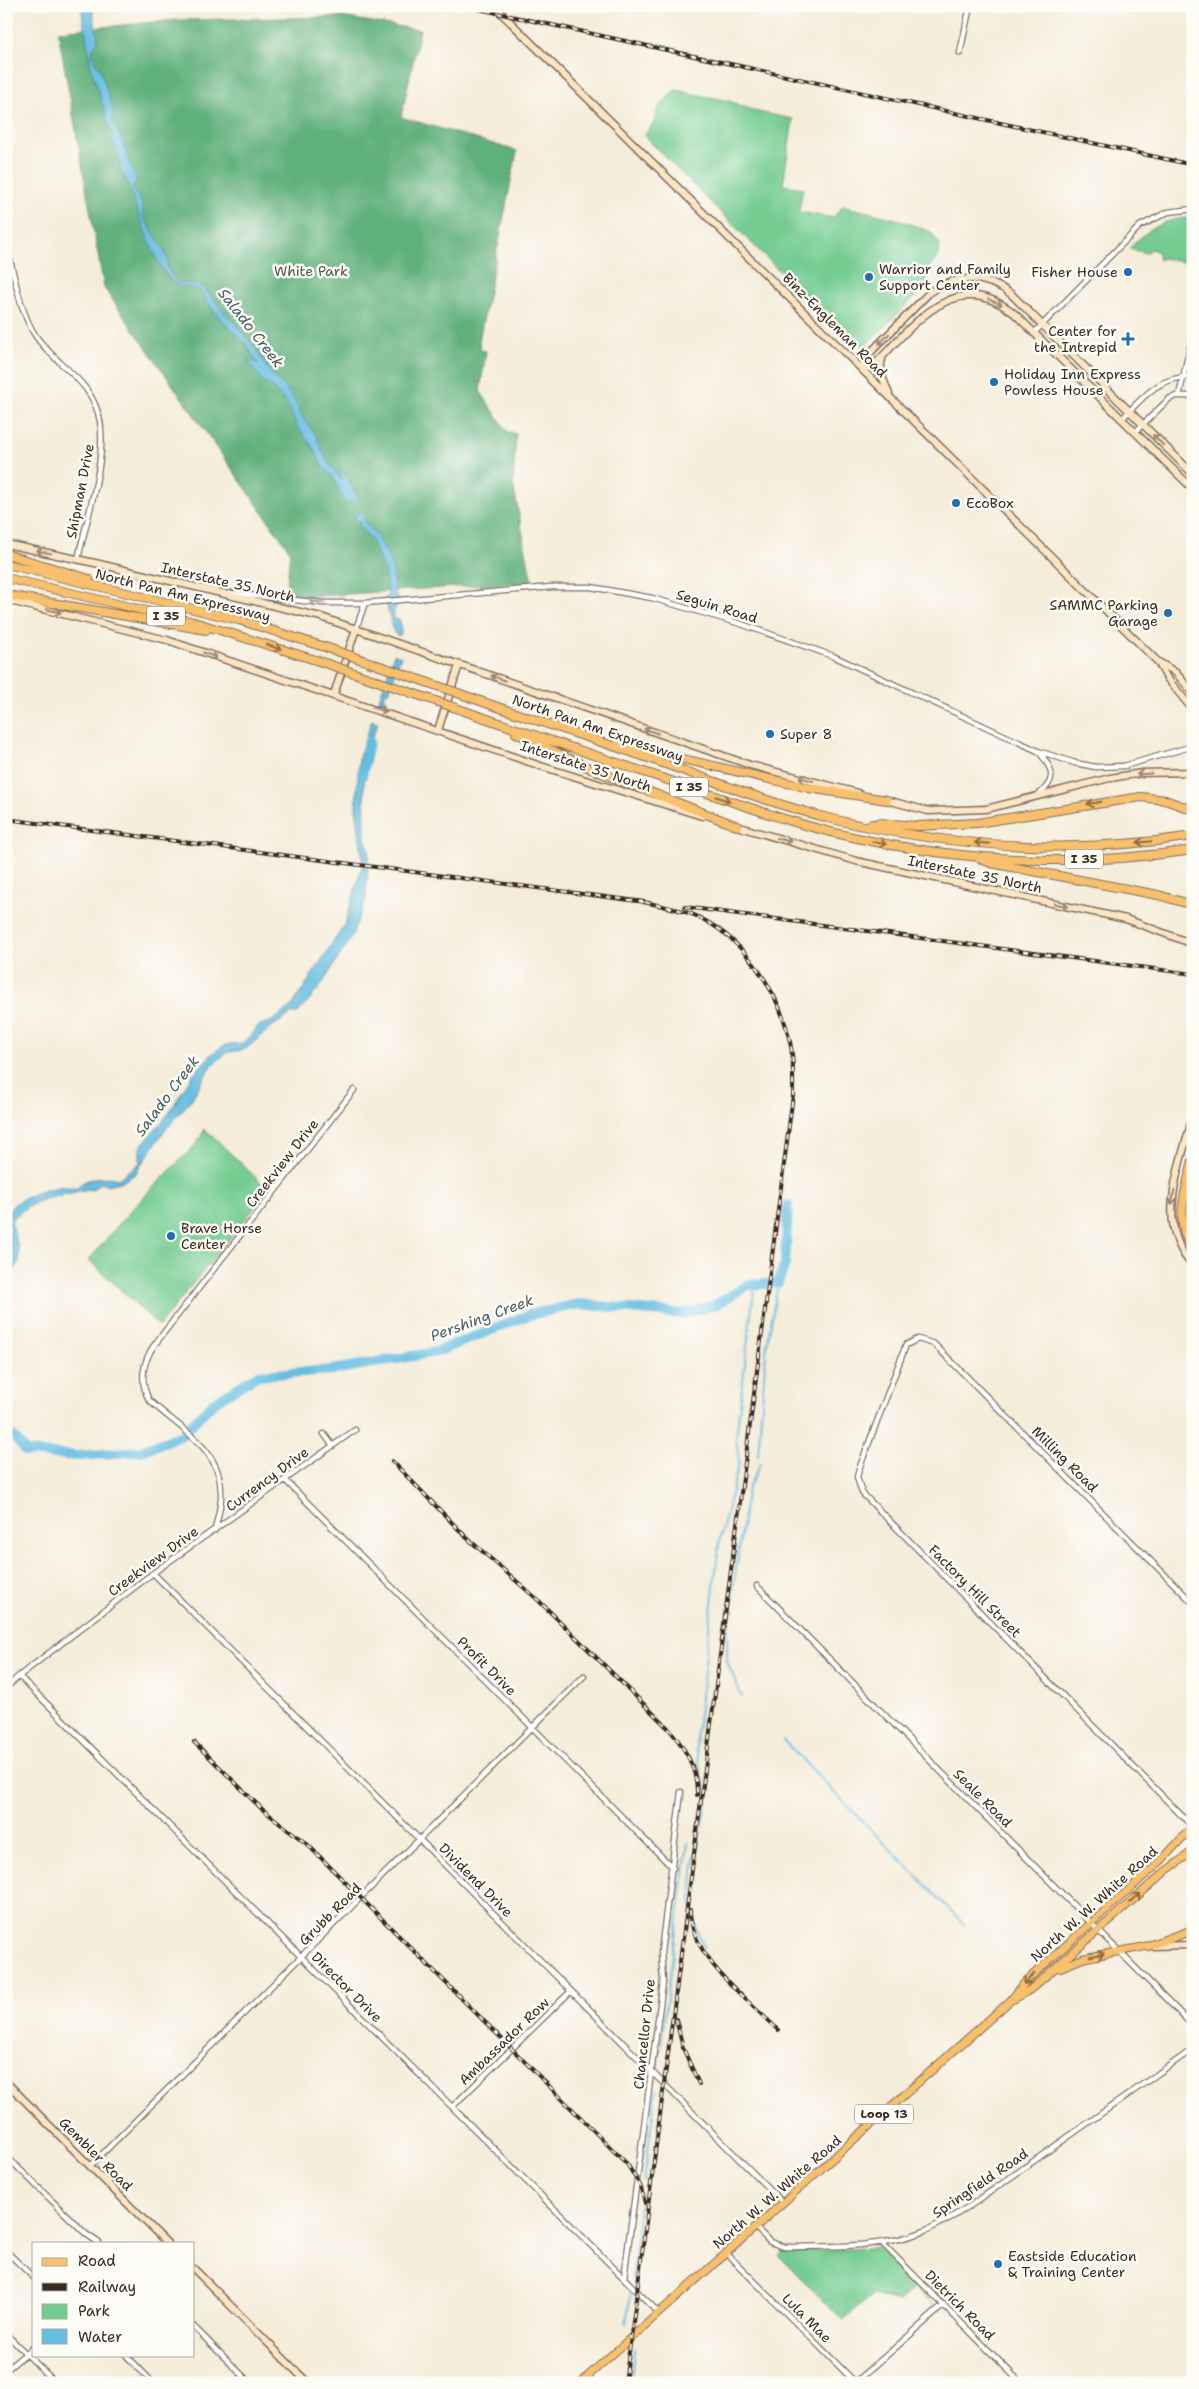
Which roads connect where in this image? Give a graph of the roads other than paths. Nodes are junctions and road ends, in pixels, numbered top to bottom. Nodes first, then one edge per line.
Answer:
1 (494, 6) edge
2 (970, 6) edge
3 (960, 54) dead end
4 (1193, 209) edge
5 (6, 245) edge
6 (1042, 324) junction
7 (1034, 333) junction
8 (1193, 333) edge
9 (884, 355) junction
10 (862, 370) junction
11 (1184, 376) junction
12 (1193, 376) edge
13 (1180, 396) junction
14 (1193, 396) edge
15 (891, 398) junction
16 (1129, 412) junction
17 (1122, 420) junction
18 (1142, 424) junction
19 (1134, 432) junction
20 (1193, 474) edge
21 (1193, 489) edge
22 (6, 544) edge
23 (6, 554) edge
24 (78, 559) junction
25 (6, 564) edge
26 (6, 578) edge
27 (211, 590) junction
28 (128, 593) junction
29 (6, 595) edge
30 (6, 600) edge
31 (365, 603) junction
32 (356, 629) junction
33 (234, 634) junction
34 (1157, 661) junction
35 (459, 665) junction
36 (1193, 693) edge
37 (334, 694) junction
38 (1193, 710) edge
39 (478, 716) junction
40 (438, 730) junction
41 (598, 741) junction
42 (1193, 741) edge
43 (1190, 746) edge
44 (1038, 751) junction
45 (1193, 772) edge
46 (1036, 796) junction
47 (887, 800) junction
48 (1193, 810) edge
49 (737, 826) junction
50 (864, 826) junction
51 (1193, 836) edge
52 (1193, 850) edge
53 (974, 856) junction
54 (1193, 905) edge
55 (1193, 944) edge
56 (354, 1090) dead end
57 (1193, 1116) edge
58 (1193, 1160) edge
59 (1193, 1250) edge
60 (1193, 1266) edge
61 (918, 1339) joint
62 (355, 1430) dead end
63 (324, 1434) dead end
64 (333, 1446) junction
65 (285, 1480) junction
66 (215, 1530) junction
67 (153, 1573) junction
68 (757, 1586) dead end
69 (1193, 1603) edge
70 (19, 1676) junction
71 (584, 1676) dead end
72 (6, 1688) edge
73 (532, 1728) junction
74 (680, 1792) dead end
75 (1193, 1827) edge
76 (420, 1840) junction
77 (1193, 1852) edge
78 (673, 1868) junction
79 (1091, 1923) junction
80 (1098, 1930) junction
81 (1193, 1930) edge
82 (1193, 1945) edge
83 (1148, 1946) junction
84 (1118, 1951) junction
85 (302, 1957) junction
86 (1052, 1971) junction
87 (571, 1991) junction
88 (1011, 2000) junction
89 (1193, 2026) edge
90 (1193, 2049) edge
91 (652, 2072) junction
92 (6, 2082) edge
93 (452, 2107) junction
94 (6, 2156) edge
95 (90, 2166) junction
96 (784, 2203) junction
97 (756, 2228) junction
98 (98, 2242) edge
99 (164, 2242) edge
100 (882, 2242) junction
101 (6, 2251) edge
102 (726, 2254) junction
103 (195, 2270) edge
104 (32, 2276) edge
105 (624, 2278) junction
106 (944, 2305) junction
107 (659, 2314) junction
108 (195, 2328) edge
109 (6, 2334) edge
110 (32, 2348) edge
111 (26, 2353) junction
112 (127, 2356) edge
113 (6, 2370) edge
114 (56, 2383) edge
115 (153, 2383) edge
116 (250, 2383) edge
117 (308, 2383) edge
118 (580, 2383) edge
119 (856, 2383) edge
120 (1021, 2383) edge

1 - 10 main road, Binz-Engleman Road
2 - 3 street
4 - 6 street
5 - 24 street, Shipman Drive
6 - 7 street
6 -> 10 main road
6 - 16 main road
9 -> 7 main road
7 - 17 main road
8 - 11 street
9 - 10 main road
9 - 15 main road
10 - 15 main road, Binz-Engleman Road
11 - 12 street
11 - 13 street
11 - 16 street
13 - 14 street
13 - 18 street
15 - 34 main road, Binz-Engleman Road
16 - 17 street
16 - 18 main road
17 - 19 main road
18 - 19 street
20 -> 18 main road
19 - 21 main road
24 -> 22 main road, Interstate 35 North
23 - 28 highway
24 - 27 main road, Interstate 35 North
25 - 28 highway, North Pan Am Expressway / I 35
26 - 33 highway, North Pan Am Expressway / I 35
31 -> 27 street, Seguin Road
27 - 32 main road, Interstate 35 North
28 - 41 highway, North Pan Am Expressway / I 35, bridge
29 - 33 highway
30 -> 37 main road, Interstate 35 North
31 - 32 street
31 - 44 street, Seguin Road
32 - 35 main road, Interstate 35 North
32 - 37 main road
33 -> 39 highway, North Pan Am Expressway / I 35, bridge
34 - 36 main road, Binz-Engleman Road
34 - 38 main road, Binz-Engleman Road
35 - 40 main road
47 -> 35 main road, Interstate 35 North
37 -> 40 main road, Interstate 35 North
39 - 49 highway
39 -> 53 highway, North Pan Am Expressway / I 35
40 - 49 main road, Interstate 35 North
41 - 47 highway
41 - 50 highway, North Pan Am Expressway / I 35
42 - 43 street
43 - 44 street, Seguin Road
44 - 46 street
45 -> 46 main road, Interstate 35 North
46 - 47 main road, Interstate 35 North
48 -> 50 highway
49 -> 55 main road, Interstate 35 North
51 -> 50 highway, North Pan Am Expressway / I 35
52 - 53 highway, North Pan Am Expressway / I 35
53 - 54 highway
56 - 66 street, Creekview Drive
57 -> 60 main road
58 - 59 highway
61 - 69 street, Milling Road
61 - 75 street, Factory Hill Street
62 - 64 street, Currency Drive
63 - 64 street
64 - 65 street, Currency Drive
65 - 66 street, Currency Drive
65 - 73 street, Profit Drive
66 - 67 street, Creekview Drive
67 - 70 street, Creekview Drive
67 - 76 street, Dividend Drive
68 - 79 street, Seale Road
70 - 72 street, Creekview Drive
70 - 85 street, Director Drive
71 - 73 street, Grubb Road
73 - 76 street, Grubb Road
73 - 78 street, Profit Drive
74 - 78 street, Chancellor Drive
75 - 79 main road, North W. W. White Road / Loop 13
76 - 85 street, Grubb Road
76 - 87 street, Dividend Drive
80 -> 77 main road, North W. W. White Road / Loop 13
78 - 91 street, Chancellor Drive
79 - 80 street, Seale Road
79 -> 88 main road, North W. W. White Road / Loop 13
80 - 84 street, Seale Road
80 - 86 main road, North W. W. White Road / Loop 13
81 - 83 highway, Loop 13
82 - 83 main road
83 - 84 main road, North W. W. White Road / Loop 13
86 -> 84 main road, North W. W. White Road / Loop 13
84 - 89 street, Seale Road
85 - 93 street, Director Drive
85 - 95 street, Grubb Road
86 - 88 main road, North W. W. White Road / Loop 13
87 - 91 street, Dividend Drive
87 - 93 street, Ambassador Row
88 - 96 main road, North W. W. White Road / Loop 13
90 - 100 street, Springfield Road
91 - 96 street, Dividend Drive
91 - 105 street, Chancellor Drive
92 - 95 main road, Gembler Road
93 - 105 street, Director Drive
94 - 98 street
95 - 99 main road, Gembler Road
96 - 97 main road, North W. W. White Road / Loop 13
97 - 100 street, Springfield Road
97 - 102 main road, North W. W. White Road / Loop 13
100 - 106 street, Dietrich Road
101 - 104 street
102 - 107 main road, North W. W. White Road / Loop 13
102 - 119 street, Lula Mae
103 - 117 main road
105 - 107 street, Director Drive
106 - 119 street
106 - 120 street, Dietrich Road
107 - 118 main road, North W. W. White Road / Loop 13
108 - 116 street
109 - 111 street
110 - 111 street
111 - 113 street
111 - 114 street
112 - 115 street

